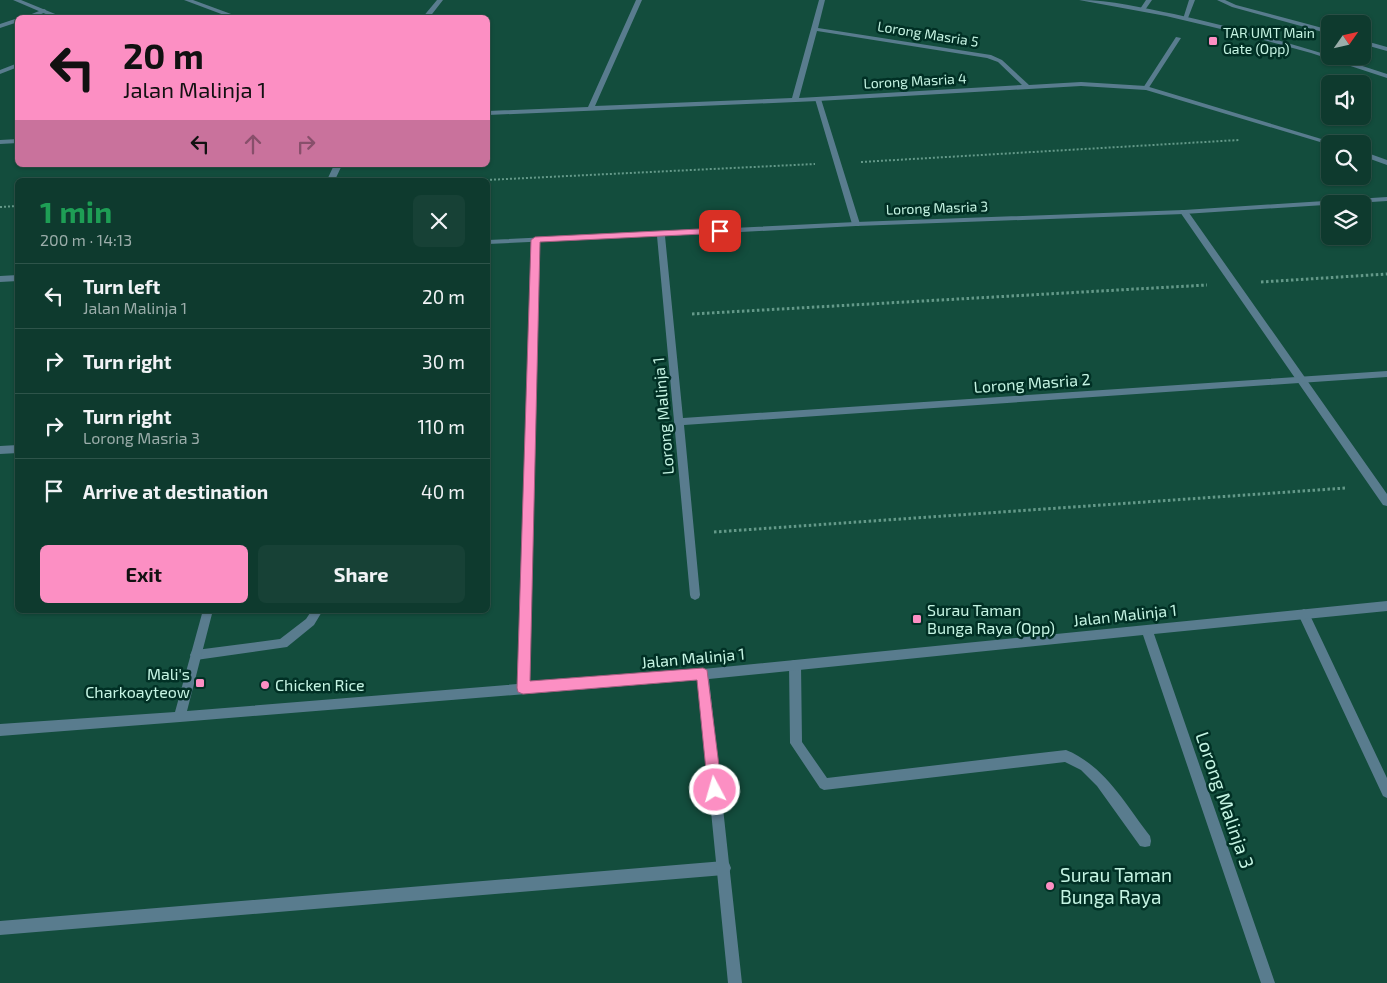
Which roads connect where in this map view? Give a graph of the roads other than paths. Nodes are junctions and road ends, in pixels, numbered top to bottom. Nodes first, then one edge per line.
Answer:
1 (16, 0) edge
2 (187, 0) edge
3 (440, 0) edge
4 (640, 0) edge
5 (822, 0) edge
6 (1082, 0) edge
7 (1148, 0) edge
8 (1192, 0) edge
9 (1220, 0) edge
10 (1143, 9) junction
11 (44, 11) junction
12 (33, 15) edge
13 (54, 15) edge
14 (230, 15) edge
15 (428, 15) edge
16 (1185, 18) junction
17 (15, 21) edge
18 (0, 26) edge
19 (814, 30) junction
20 (1321, 30) edge
21 (1178, 38) dead end
22 (1371, 45) edge
23 (1387, 49) edge
24 (15, 66) edge
25 (0, 72) edge
26 (1387, 76) edge
27 (1027, 87) junction
28 (1146, 88) junction
29 (818, 99) junction
30 (795, 100) junction
31 (590, 109) junction
32 (490, 113) edge
33 (1321, 140) edge
34 (0, 142) edge
35 (15, 142) edge
36 (1371, 157) edge
37 (1387, 163) edge
38 (1387, 199) edge
39 (1184, 212) junction
40 (856, 224) junction
41 (661, 234) junction
42 (535, 240) junction
43 (490, 242) edge
44 (15, 278) edge
45 (0, 279) edge
46 (1387, 374) edge
47 (1301, 380) junction
48 (678, 422) junction
49 (15, 449) edge
50 (0, 450) edge
51 (1387, 502) edge
52 (694, 595) dead end
53 (1387, 606) edge
54 (207, 613) edge
55 (316, 613) edge
56 (1304, 614) junction
57 (1147, 628) junction
58 (196, 655) junction
59 (794, 666) junction
60 (703, 674) junction
61 (523, 688) junction
62 (180, 717) junction
63 (0, 730) edge
64 (1387, 792) edge
65 (1145, 841) dead end
66 (724, 868) junction
67 (0, 928) edge
68 (735, 983) edge
69 (1268, 983) edge

1 - 11 street
2 - 14 street
3 - 15 street
4 - 31 street
5 - 19 street
6 - 10 street
7 - 10 street
8 - 16 street
9 - 20 street
10 - 16 street
11 - 12 street
11 - 13 street
16 - 26 street
17 - 18 street
19 - 27 street, Lorong Masria 5
19 - 30 street
21 - 28 street
22 - 23 street
24 - 25 street
27 - 28 street, Lorong Masria 4
27 - 29 street, Lorong Masria 4
28 - 33 street, Lorong Masria 4
29 - 30 street, Lorong Masria 4
29 - 40 street
30 - 31 street, Lorong Masria 4
31 - 32 street, Lorong Masria 4
34 - 35 street
36 - 37 street
38 - 39 street, Lorong Masria 3
39 - 40 street, Lorong Masria 3
39 - 47 street
40 - 41 street, Lorong Masria 3
41 - 42 street, Lorong Masria 3
41 - 48 street, Lorong Malinja 1
42 - 43 street, Lorong Masria 3
42 - 61 street
44 - 45 street
46 - 47 street, Lorong Masria 2
47 - 48 street, Lorong Masria 2
47 - 51 street
48 - 52 street, Lorong Malinja 1
49 - 50 street
53 - 56 street, Jalan Malinja 1
54 - 58 street
55 - 58 street
56 - 57 street, Jalan Malinja 1
56 - 64 street
57 - 59 street, Jalan Malinja 1
57 - 69 street, Lorong Malinja 3
58 - 62 street
59 - 60 street, Jalan Malinja 1
59 - 65 street
60 - 61 street, Jalan Malinja 1
60 - 66 street
61 - 62 street, Jalan Malinja 1
62 - 63 street, Jalan Malinja 1
66 - 67 street
66 - 68 street

